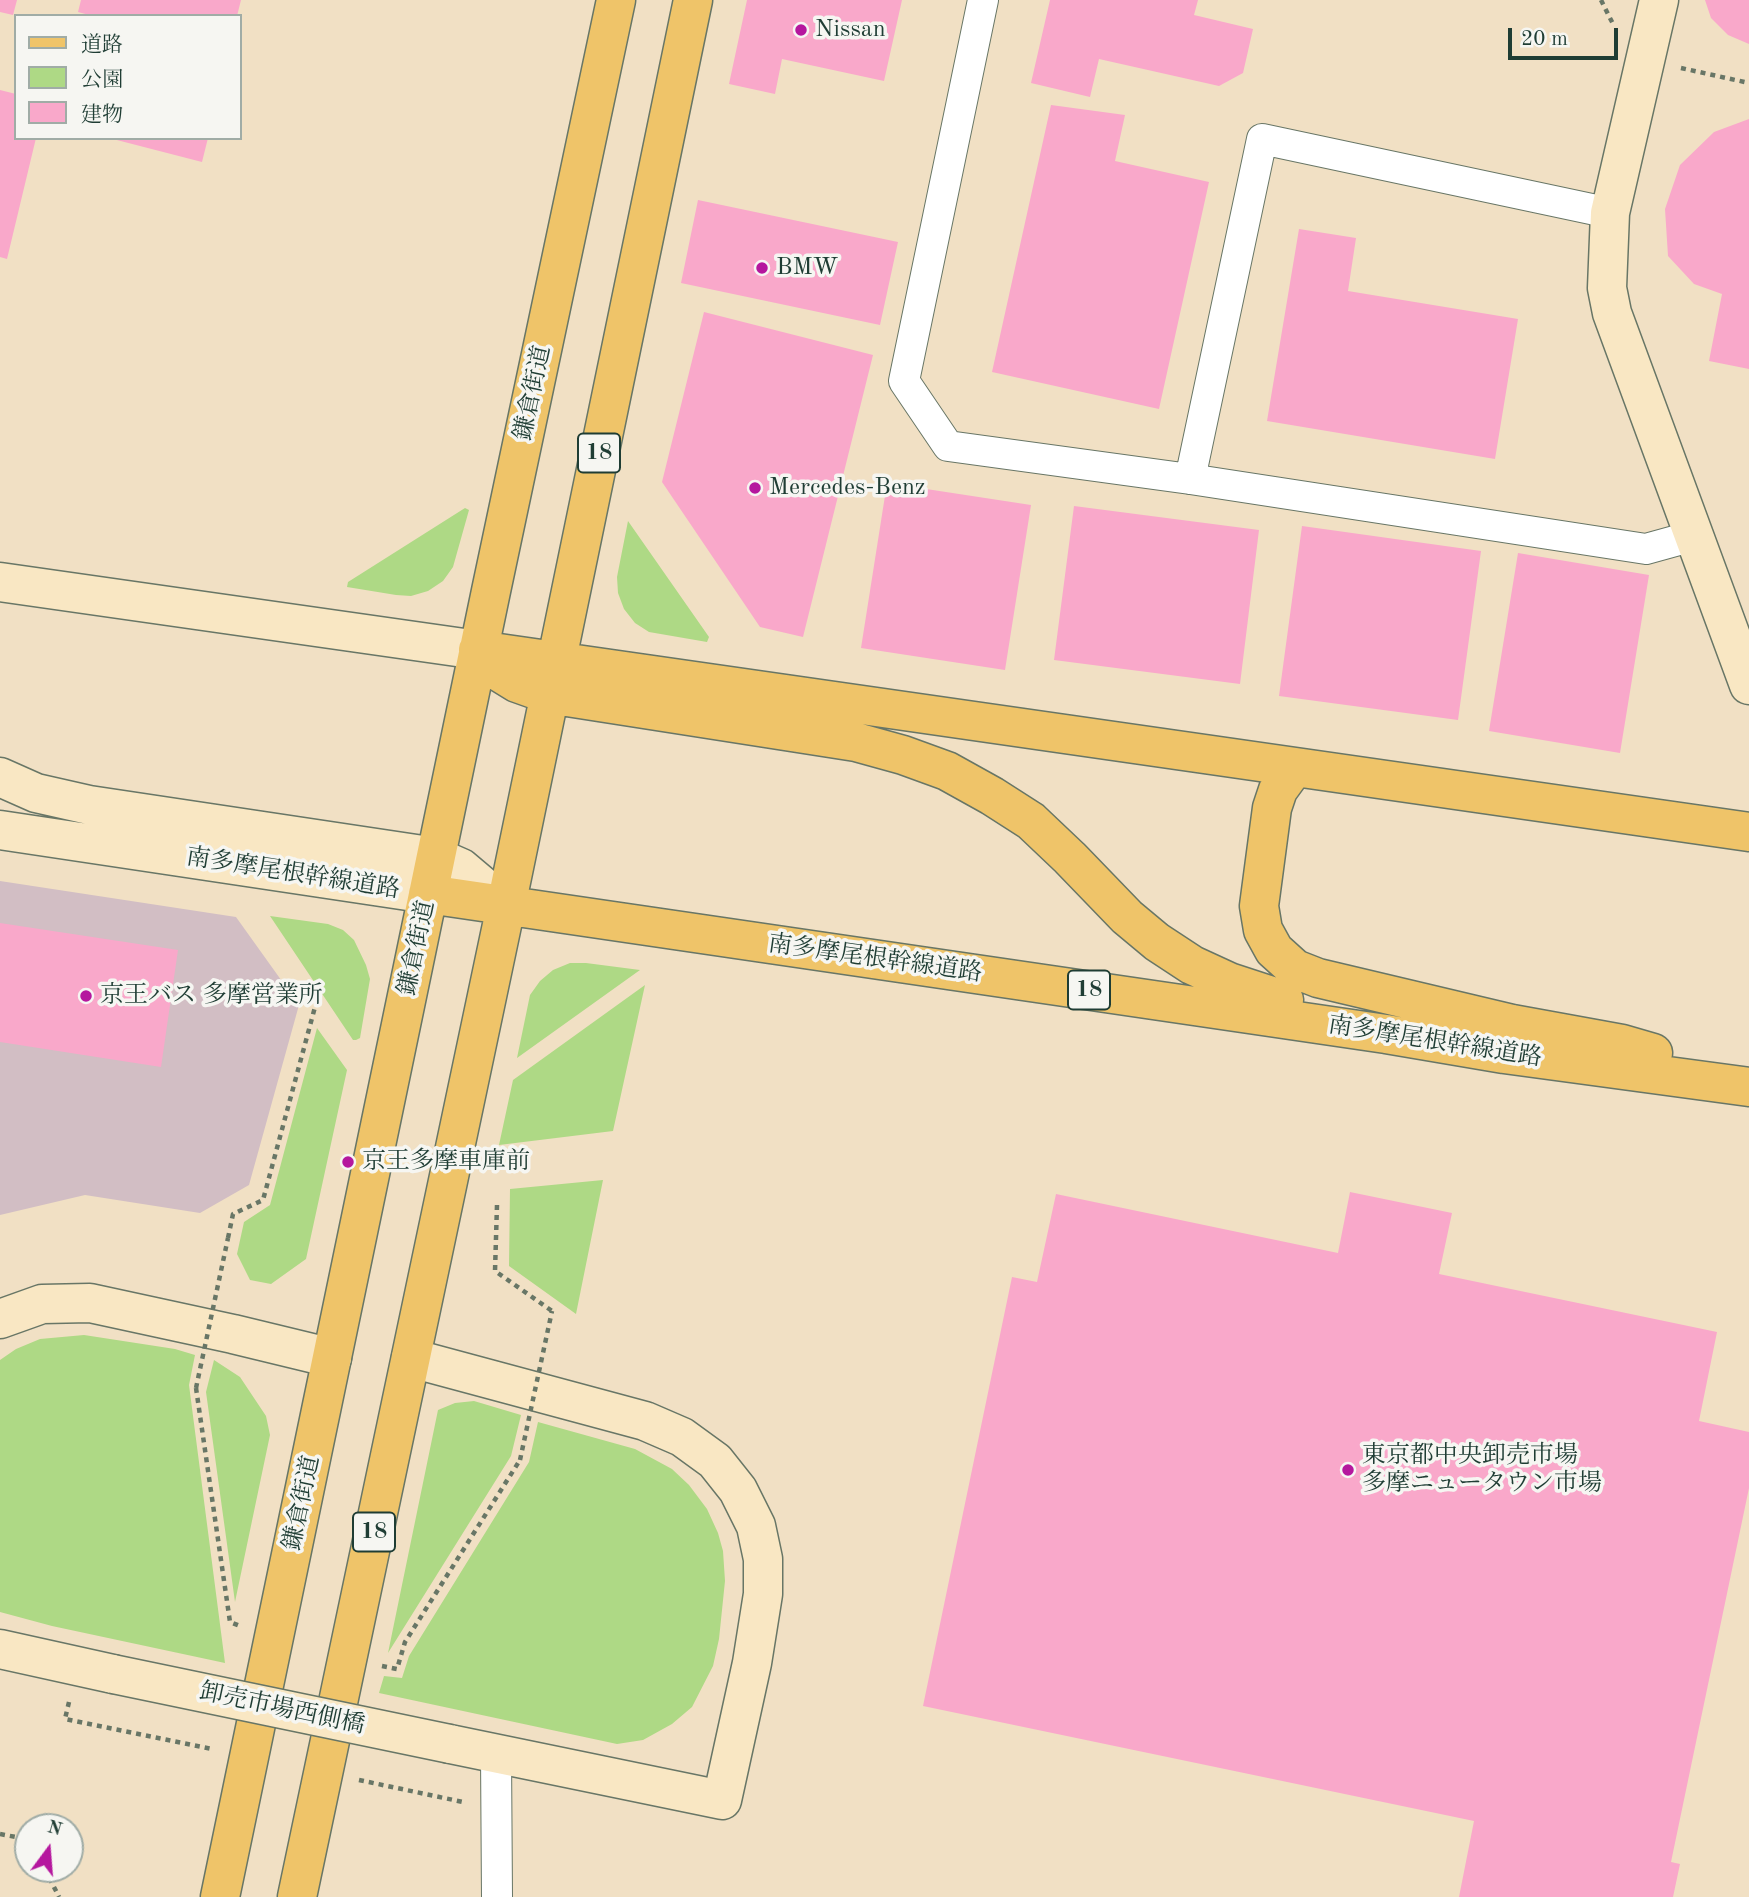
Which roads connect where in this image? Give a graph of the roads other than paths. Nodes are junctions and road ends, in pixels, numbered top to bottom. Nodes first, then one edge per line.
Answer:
1 (616, 0) edge
2 (693, 0) edge
3 (983, 0) edge
4 (1659, 0) edge
5 (1610, 213) junction
6 (1190, 480) junction
7 (1693, 536) junction
8 (0, 582) edge
9 (478, 650) junction
10 (552, 678) junction
11 (1749, 685) edge
12 (1294, 768) junction
13 (0, 777) edge
14 (0, 830) edge
15 (1749, 832) edge
16 (436, 857) junction
17 (428, 894) junction
18 (506, 906) junction
19 (1386, 1034) junction
20 (1749, 1085) edge
21 (0, 1320) edge
22 (332, 1358) junction
23 (411, 1358) junction
24 (0, 1649) edge
25 (496, 1754) junction
26 (220, 1897) edge
27 (297, 1897) edge
28 (497, 1897) edge

1 - 9 main road, 鎌倉街道
2 - 10 main road, 18
3 - 6 street
4 - 5 street
5 - 6 street
5 - 7 street
6 - 7 street
7 - 11 street
8 - 9 street
9 - 10 main road
9 - 16 main road, 鎌倉街道
10 - 12 main road
10 - 18 main road, 18
10 - 19 main road
12 - 15 main road
12 - 20 main road
13 - 16 street
14 - 17 street, 南多摩尾根幹線道路
16 - 17 main road, 鎌倉街道
16 - 18 street
17 - 18 main road, 南多摩尾根幹線道路 / 18
17 - 22 main road, 鎌倉街道
18 - 19 main road, 南多摩尾根幹線道路 / 18
18 - 23 main road, 18
19 - 20 main road, 南多摩尾根幹線道路 / 18
21 - 22 street
22 - 26 main road, 鎌倉街道
23 - 25 street, 卸売市場西側橋
23 - 27 main road, 18
24 - 25 street, 卸売市場西側橋, bridge
25 - 28 street

